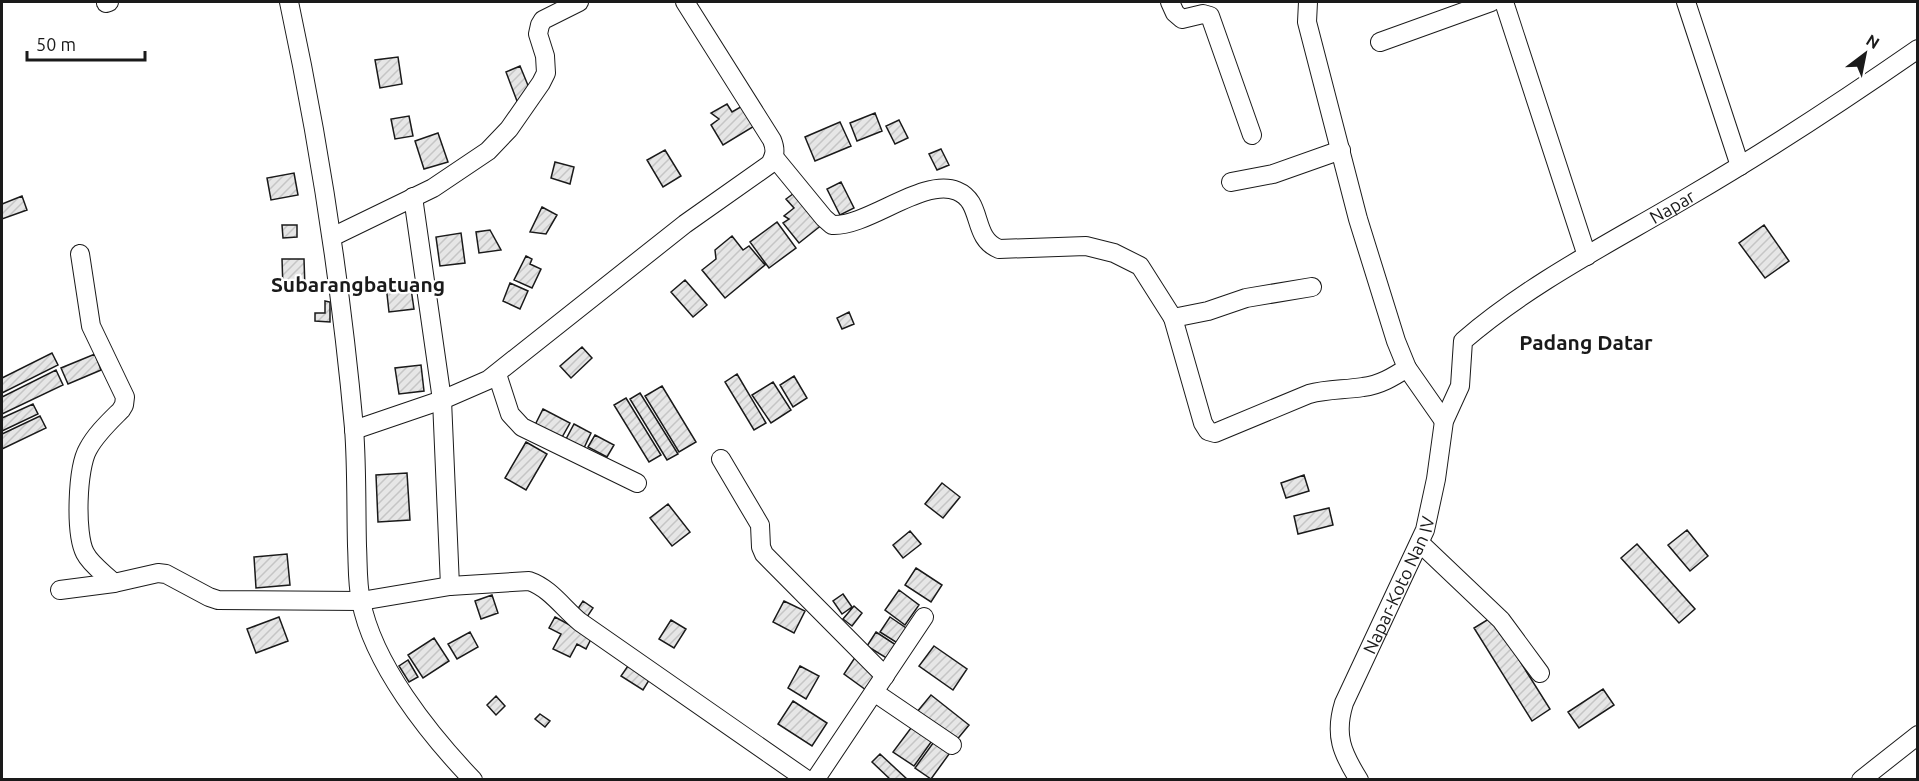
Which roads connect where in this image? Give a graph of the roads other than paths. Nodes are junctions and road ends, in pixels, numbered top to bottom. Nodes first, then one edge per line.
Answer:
1 (287, 2) edge
2 (579, 2) edge
3 (685, 2) edge
4 (1170, 2) edge
5 (1308, 2) edge
6 (1491, 2) edge
7 (1504, 2) edge
8 (1686, 2) edge
9 (1380, 42) dead end
10 (1917, 49) edge
11 (1252, 135) dead end
12 (1341, 150) junction
13 (774, 157) junction
14 (1740, 166) junction
15 (1231, 182) dead end
16 (413, 197) junction
17 (332, 237) junction
18 (80, 254) dead end
19 (1587, 256) junction
20 (1312, 287) dead end
21 (1173, 318) junction
22 (1407, 368) junction
23 (497, 374) junction
24 (1460, 386) joint
25 (442, 400) junction
26 (1444, 421) junction
27 (354, 430) junction
28 (721, 459) dead end
29 (638, 483) dead end
30 (1420, 543) junction
31 (114, 583) junction
32 (450, 586) junction
33 (60, 590) dead end
34 (361, 601) junction
35 (924, 617) dead end
36 (1540, 673) dead end
37 (885, 676) junction
38 (874, 692) junction
39 (1917, 735) edge
40 (952, 745) dead end
41 (473, 780) edge
42 (807, 780) edge
43 (815, 780) edge
44 (1359, 780) edge
45 (1861, 780) edge

1 - 17 street
2 - 16 street
3 - 13 street
4 - 11 street
5 - 12 street
6 - 9 street
7 - 19 street
8 - 14 street
10 - 14 street, Napar
12 - 15 street
12 - 22 street
13 - 21 street
13 - 23 street
14 - 19 street, Napar
16 - 17 street
16 - 25 street
17 - 27 street
18 - 31 street
19 - 24 street, Napar
20 - 21 street
21 - 22 street
22 - 26 street
23 - 25 street
23 - 29 street
24 - 26 street, Napar-Koto Nan IV
25 - 27 street
25 - 32 street
26 - 30 street, Napar-Koto Nan IV
27 - 34 street
28 - 37 street
30 - 36 street
30 - 44 street, Napar-Koto Nan IV
31 - 33 street
31 - 34 street
32 - 34 street
32 - 42 street
34 - 41 street
35 - 37 street
37 - 38 street
38 - 40 street
38 - 43 street
39 - 45 street

